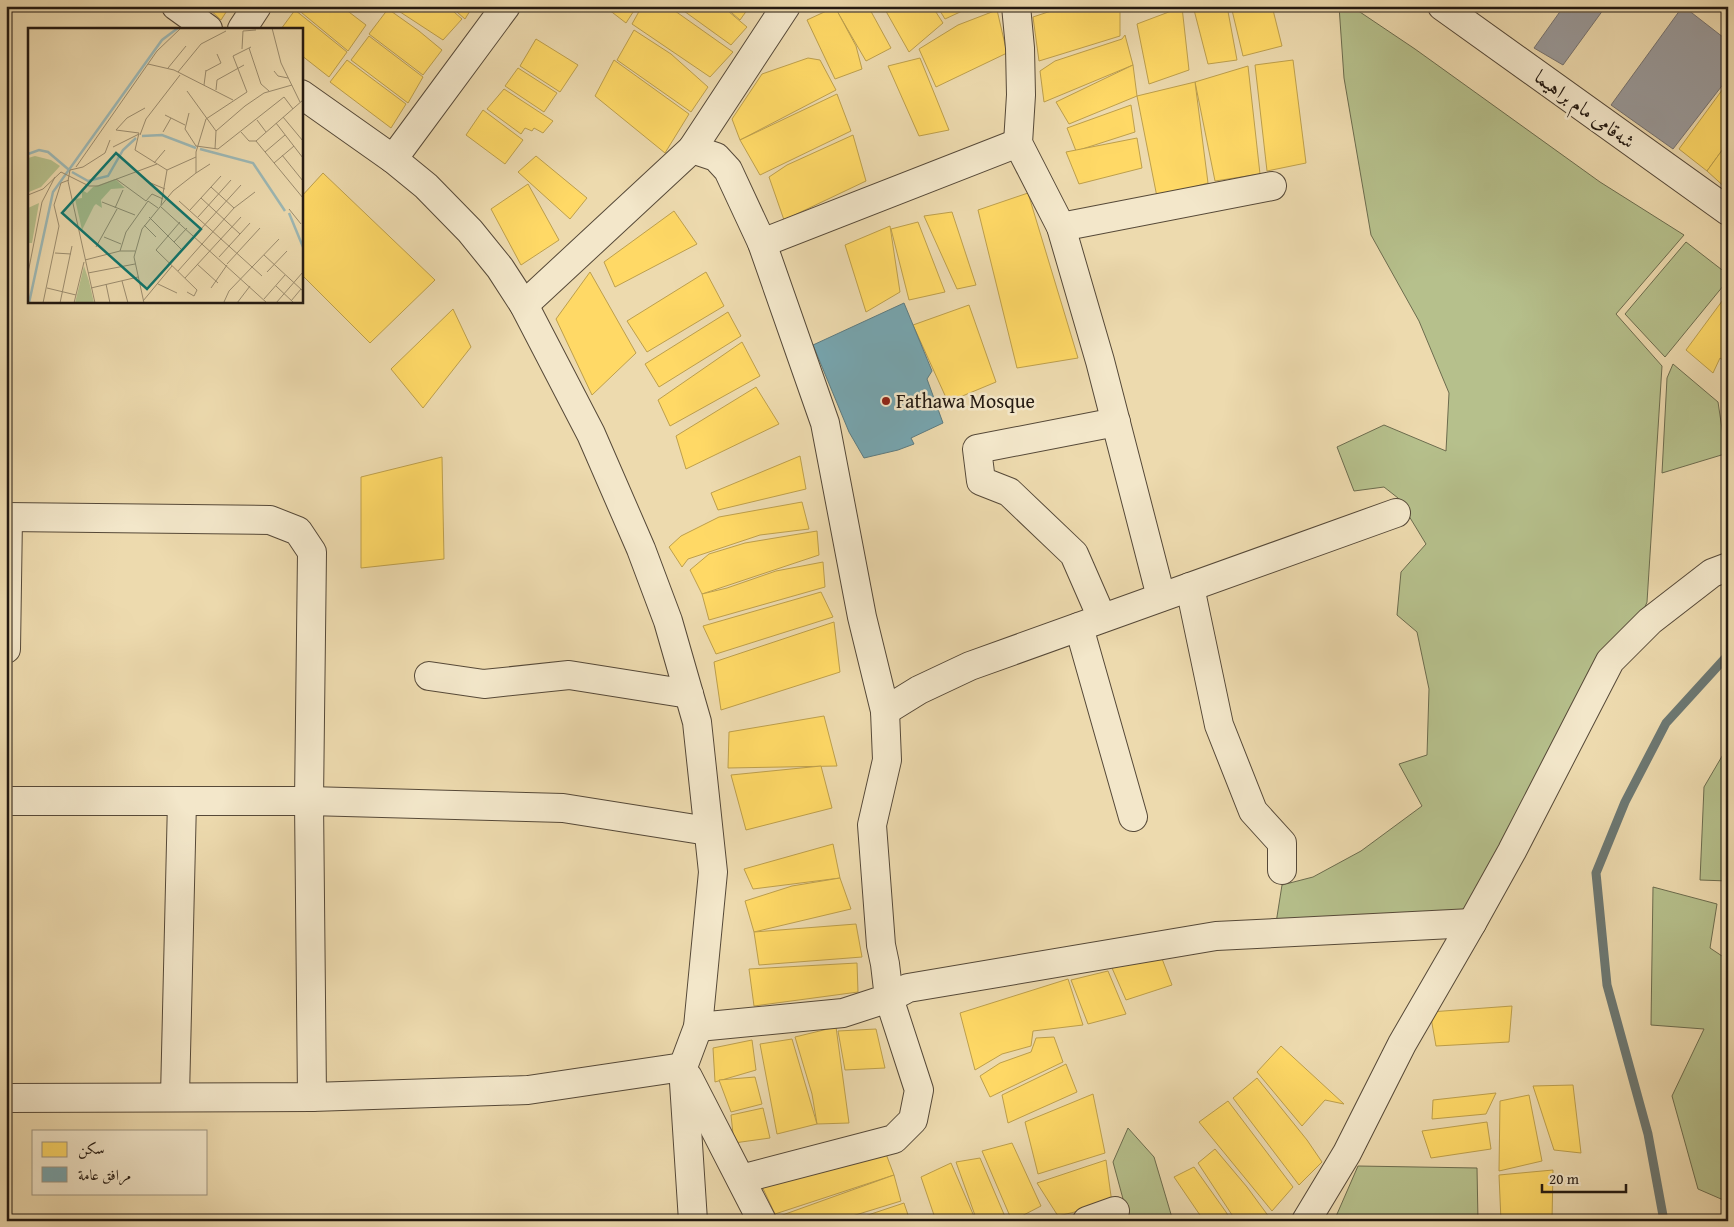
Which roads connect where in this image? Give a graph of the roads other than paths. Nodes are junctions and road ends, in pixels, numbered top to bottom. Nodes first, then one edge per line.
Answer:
1 (176, 6) edge
2 (257, 6) edge
3 (506, 6) edge
4 (786, 6) edge
5 (1016, 6) edge
6 (1442, 6) edge
7 (207, 28) edge
8 (243, 28) edge
9 (302, 95) edge
10 (1018, 143) junction
11 (692, 149) junction
12 (393, 159) junction
13 (1272, 186) dead end
14 (1728, 211) edge
15 (1061, 227) junction
16 (762, 242) junction
17 (524, 305) junction
18 (1116, 422) junction
19 (1396, 514) dead end
20 (7, 517) edge
21 (1728, 567) edge
22 (1190, 587) junction
23 (1161, 597) junction
24 (1090, 622) junction
25 (6, 649) edge
26 (429, 676) dead end
27 (689, 694) junction
28 (885, 710) junction
29 (6, 801) edge
30 (182, 801) junction
31 (309, 801) junction
32 (1133, 817) dead end
33 (708, 831) junction
34 (1282, 870) dead end
35 (1472, 923) junction
36 (889, 998) junction
37 (698, 1028) junction
38 (683, 1067) junction
39 (175, 1096) junction
40 (312, 1096) junction
41 (6, 1098) edge
42 (741, 1179) junction
43 (1116, 1211) dead end
44 (693, 1221) edge
45 (762, 1221) edge
46 (1087, 1221) edge
47 (1306, 1221) edge

1 - 7 street
2 - 8 street
3 - 12 street
4 - 11 street
5 - 10 street
6 - 14 street, شەقامی مام براهیما
9 - 12 street
10 - 15 street
10 - 16 street
11 - 16 street
11 - 17 street
12 - 17 street
13 - 15 street
15 - 18 street
16 - 28 street
17 - 27 street
18 - 23 street
18 - 24 street
19 - 22 street
20 - 25 street
20 - 31 street
21 - 35 street
22 - 23 street
22 - 34 street
23 - 24 street
24 - 28 street
24 - 32 street
26 - 27 street
27 - 33 street
28 - 36 street
29 - 30 street
30 - 31 street
30 - 39 street
31 - 33 street
31 - 40 street
33 - 37 street
35 - 36 street
35 - 47 street
36 - 37 street
36 - 42 street
37 - 38 street
38 - 40 street
38 - 42 street
38 - 44 street
39 - 40 street
39 - 41 street
42 - 45 street
43 - 46 street

